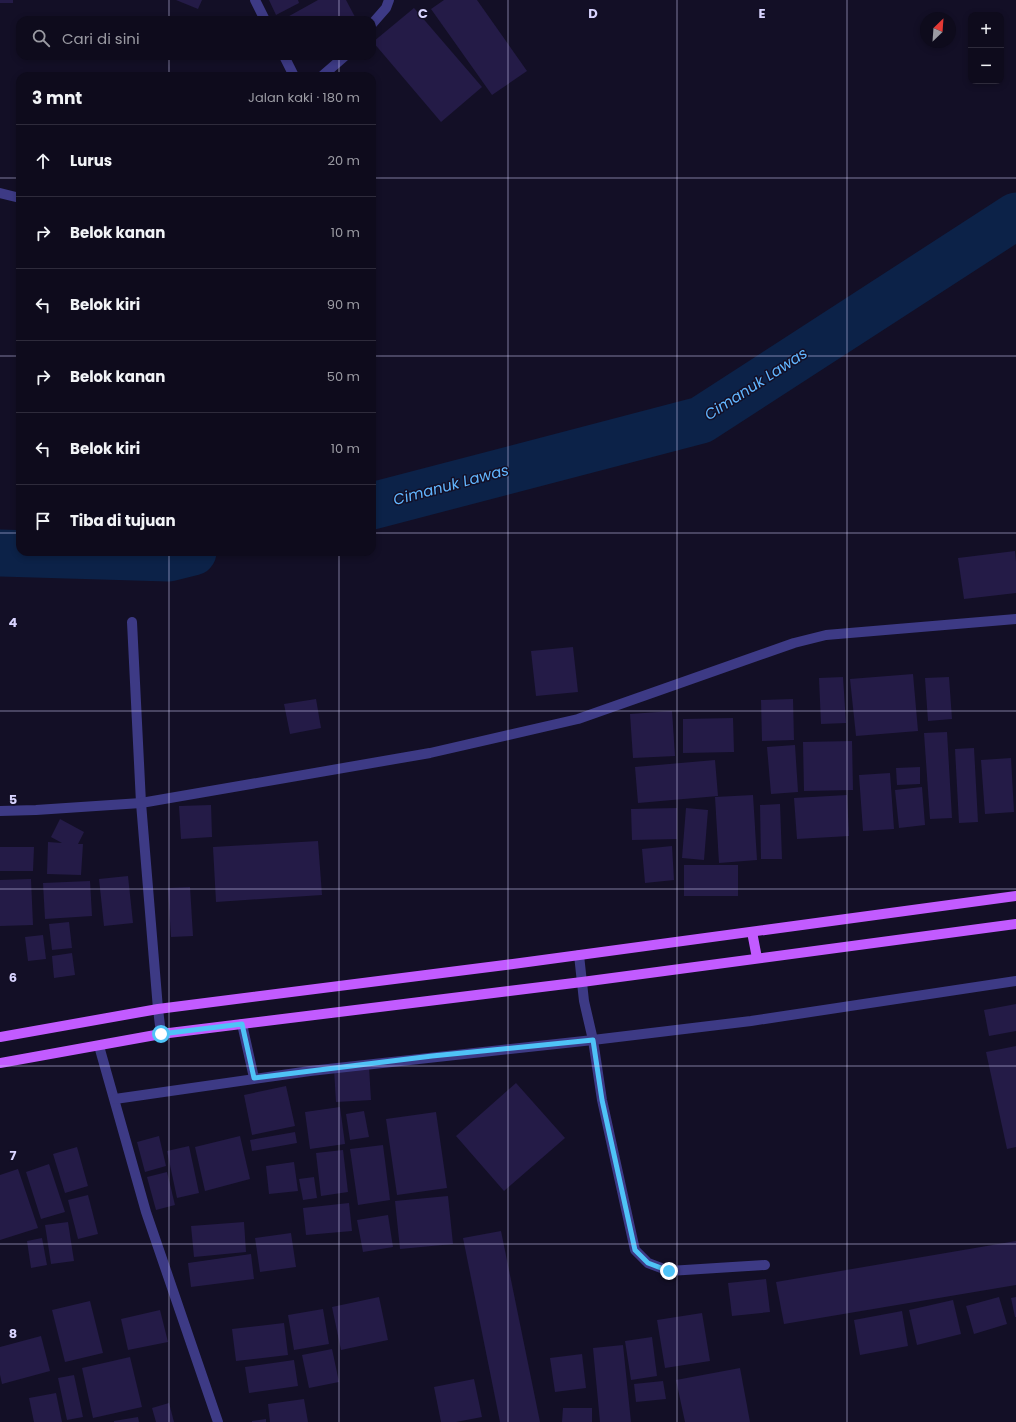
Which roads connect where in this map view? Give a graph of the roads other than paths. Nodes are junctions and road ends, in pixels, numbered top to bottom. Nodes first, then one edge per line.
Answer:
1 (255, 0) edge
2 (389, 0) edge
3 (263, 16) edge
4 (376, 19) edge
5 (286, 60) edge
6 (340, 60) edge
7 (292, 72) edge
8 (327, 72) edge
9 (0, 193) edge
10 (16, 197) edge
11 (1016, 619) edge
12 (132, 622) dead end
13 (141, 803) junction
14 (0, 811) edge
15 (1016, 896) edge
16 (1016, 924) edge
17 (752, 932) junction
18 (579, 955) junction
19 (757, 958) junction
20 (1016, 981) edge
21 (582, 982) junction
22 (158, 1009) junction
23 (242, 1024) junction
24 (161, 1034) junction
25 (0, 1037) edge
26 (593, 1040) junction
27 (99, 1046) junction
28 (0, 1064) edge
29 (254, 1078) junction
30 (115, 1099) junction
31 (765, 1265) dead end
32 (218, 1422) edge

1 - 3 street
2 - 4 street
5 - 7 street
6 - 8 street
9 - 10 street
11 - 13 street
12 - 13 street
13 - 14 street
13 - 22 street
15 - 17 main road
16 - 19 main road
17 - 18 main road
17 - 19 main road
18 - 21 street
18 - 22 main road
19 - 21 main road
20 - 26 street
21 - 23 main road
21 - 26 street
22 - 24 street
22 - 25 main road
23 - 24 main road
23 - 29 street
24 - 27 main road
26 - 29 street
26 - 31 street
27 - 28 main road
27 - 30 street
29 - 30 street
30 - 32 street

